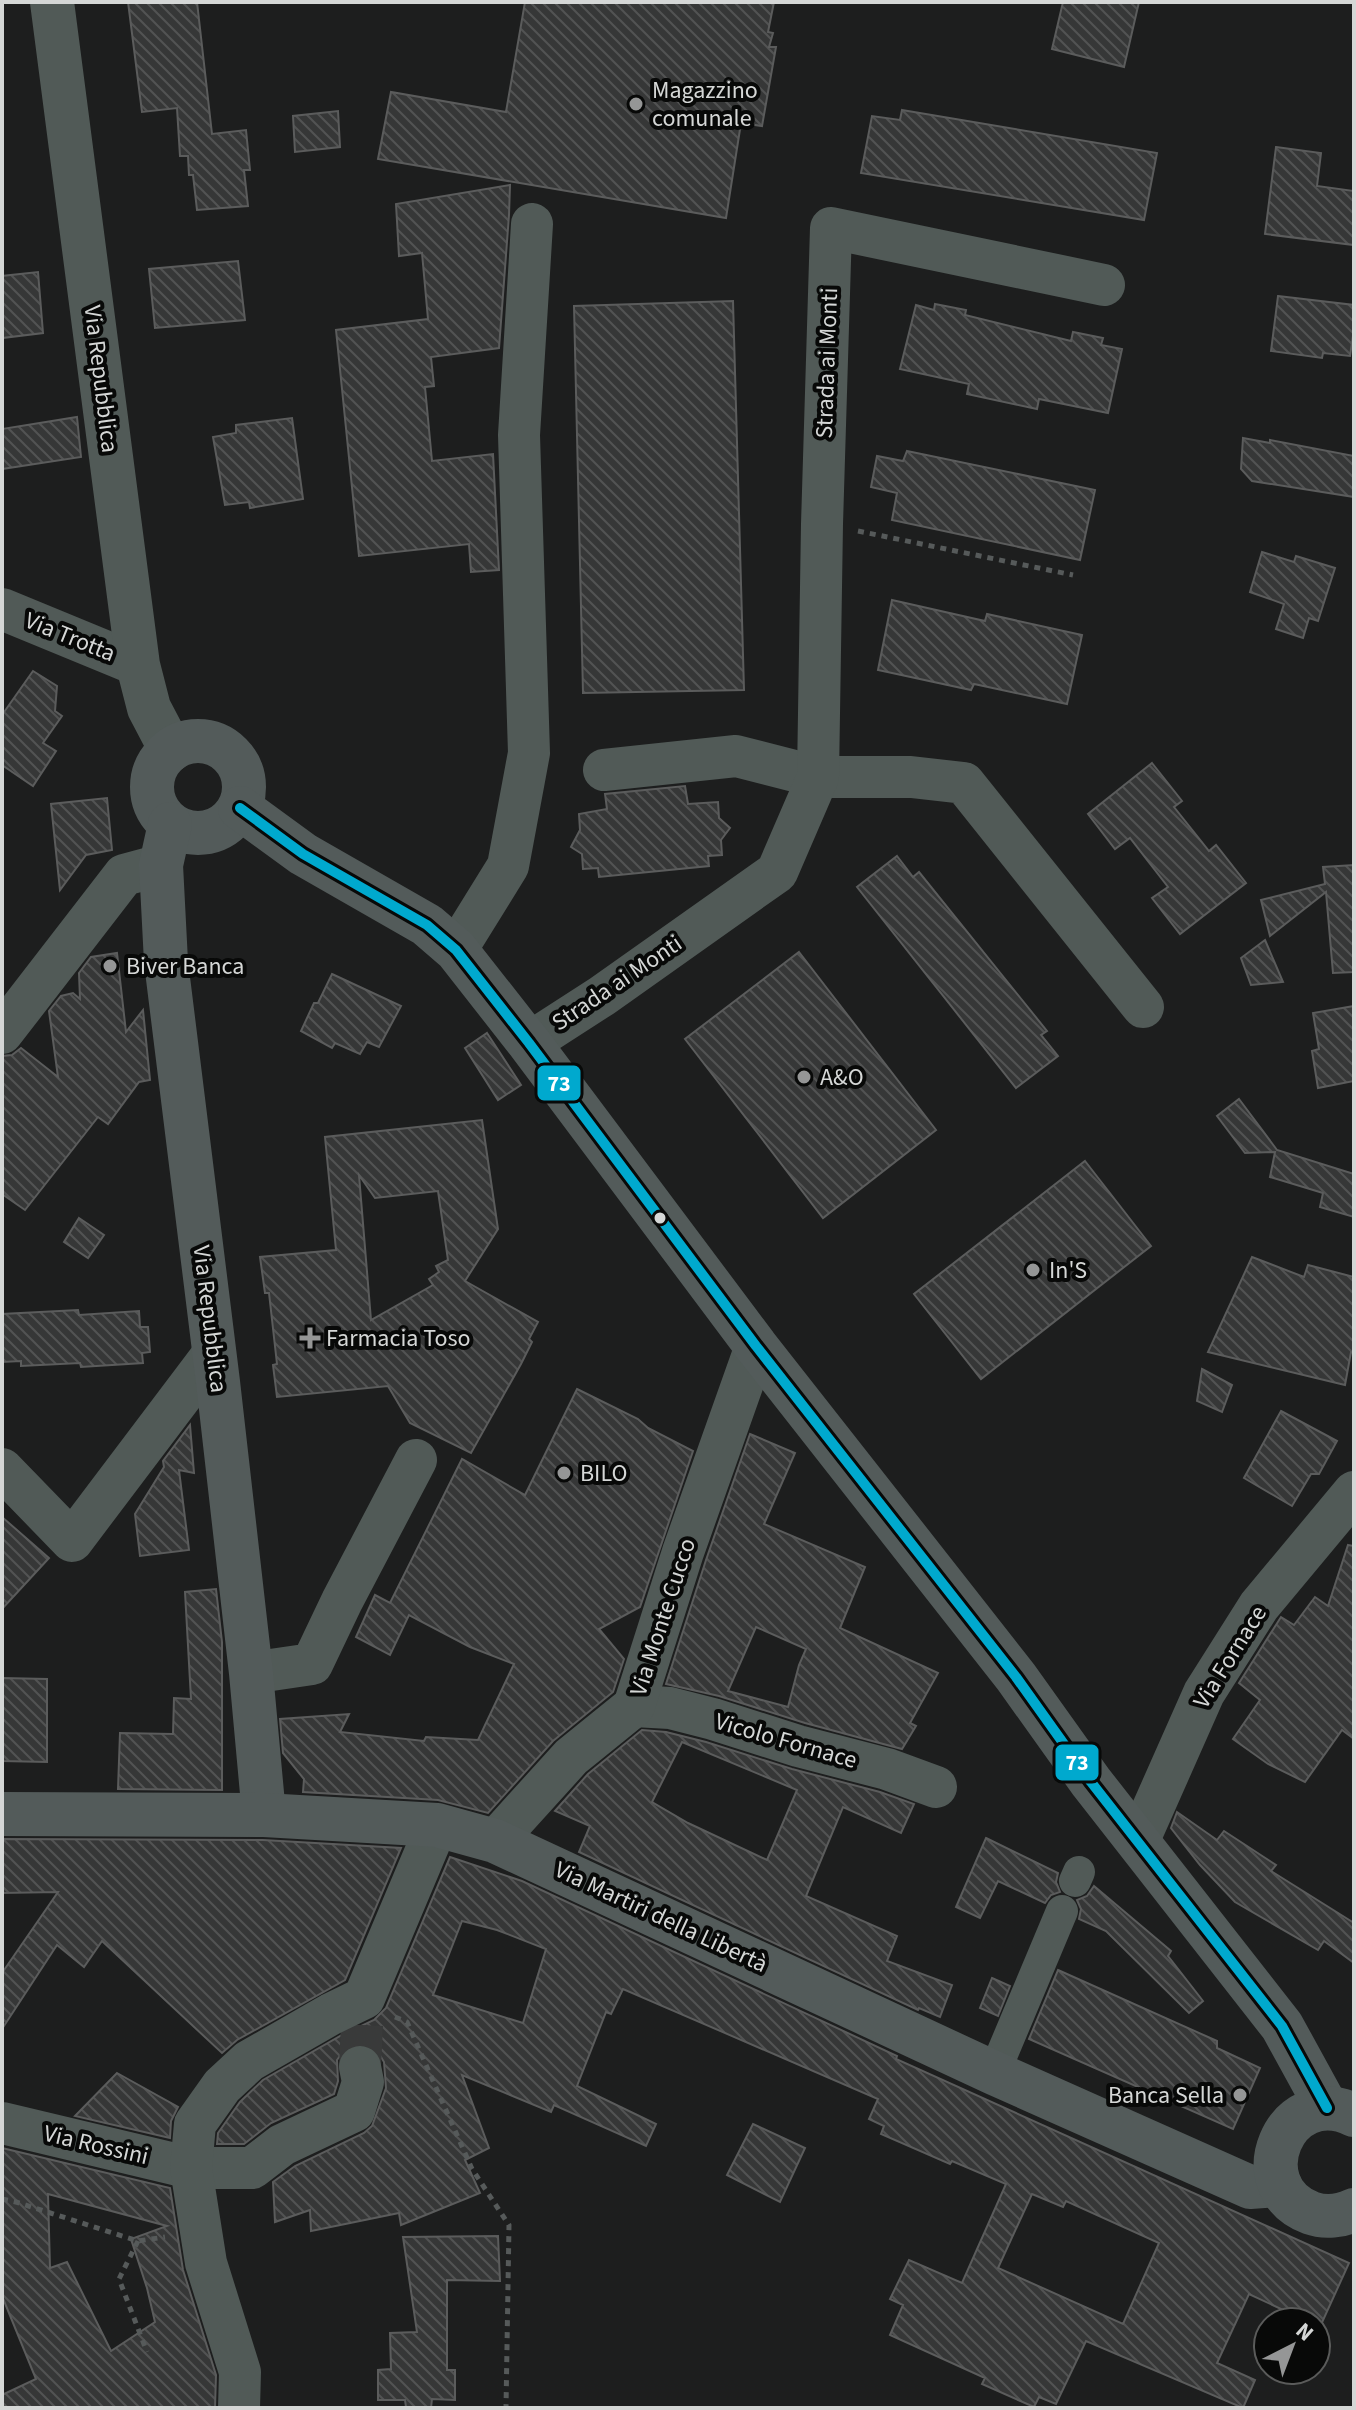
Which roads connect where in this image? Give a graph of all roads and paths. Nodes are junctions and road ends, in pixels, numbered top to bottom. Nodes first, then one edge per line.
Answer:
1 (52, 2) edge
2 (532, 224) dead end
3 (1104, 285) dead end
4 (822, 524) junction
5 (1073, 575) dead end
6 (2, 609) edge
7 (138, 665) junction
8 (171, 750) junction
9 (604, 770) dead end
10 (818, 777) junction
11 (240, 808) junction
12 (165, 845) junction
13 (456, 950) junction
14 (1143, 1007) dead end
15 (2, 1033) edge
16 (529, 1043) junction
17 (756, 1346) junction
18 (214, 1353) junction
19 (416, 1460) dead end
20 (2, 1469) edge
21 (1354, 1492) edge
22 (251, 1673) junction
23 (634, 1706) junction
24 (936, 1787) dead end
25 (2, 1814) edge
26 (264, 1815) junction
27 (437, 1825) junction
28 (495, 1841) junction
29 (1138, 1842) junction
30 (1062, 1911) dead end
31 (363, 2012) junction
32 (360, 2067) tunnel mouth
33 (994, 2073) junction
34 (1340, 2112) edge
35 (2, 2123) edge
36 (191, 2168) junction
37 (1280, 2185) junction
38 (2, 2199) edge
39 (1354, 2210) edge
40 (147, 2352) dead end
41 (239, 2408) edge
42 (506, 2408) edge

1 - 7 street, Via Repubblica
2 - 13 street
3 - 4 street, Strada ai Monti
4 - 5 path
4 - 10 street, Strada ai Monti
6 - 7 street, Via Trotta
7 - 8 street, Via Repubblica
8 - 11 main road
8 - 12 main road
9 - 10 street
10 - 14 street
10 - 16 street, Strada ai Monti
11 - 12 main road
11 - 13 main road
12 - 15 street
12 - 18 main road, Via Repubblica
13 - 16 main road
16 - 17 main road
17 - 23 street, Via Monte Cucco
17 - 29 main road
18 - 20 street
18 - 22 main road, Via Repubblica
19 - 22 street
21 - 29 street, Via Fornace
22 - 26 main road, Via Repubblica
23 - 24 street, Vicolo Fornace
23 - 28 street, Via Monte Cucco
25 - 26 main road, Via Martiri della Libertà
26 - 27 main road, Via Martiri della Libertà
27 - 28 main road, Via Martiri della Libertà
27 - 31 street
28 - 33 main road, Via Martiri della Libertà
29 - 34 main road
30 - 33 street
31 - 36 street
31 - 42 path
32 - 36 street, Via Rossini
33 - 37 main road, Via Martiri della Libertà
34 - 37 main road
35 - 36 street, Via Rossini
36 - 41 street
37 - 39 main road
38 - 40 path

